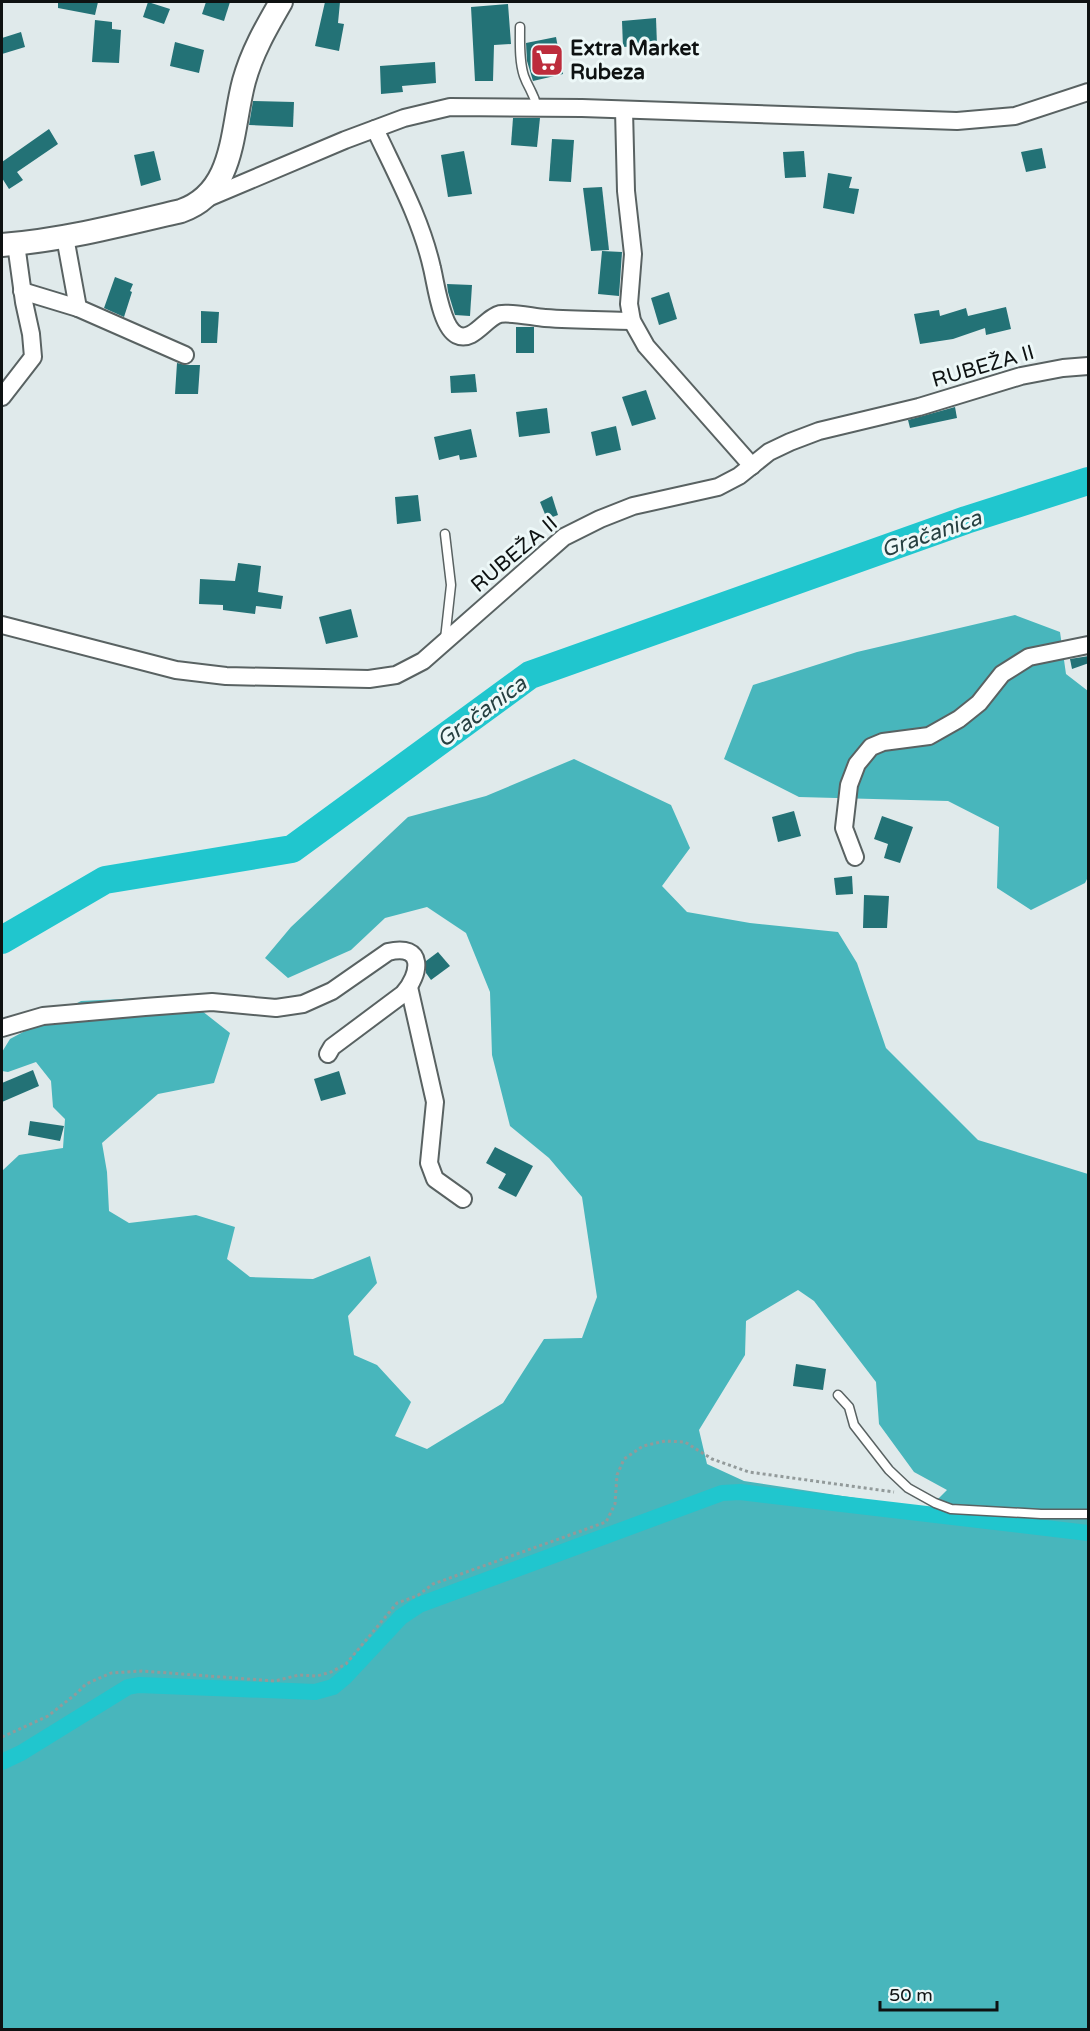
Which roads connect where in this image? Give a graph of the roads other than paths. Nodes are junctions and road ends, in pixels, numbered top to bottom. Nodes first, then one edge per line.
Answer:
1 (280, 2) edge
2 (520, 27) dead end
3 (1089, 92) edge
4 (537, 108) junction
5 (624, 110) junction
6 (375, 129) junction
7 (203, 201) junction
8 (65, 237) junction
9 (9, 244) edge
10 (22, 291) junction
11 (78, 308) junction
12 (632, 321) junction
13 (185, 355) dead end
14 (1089, 366) edge
15 (2, 398) edge
16 (752, 466) junction
17 (445, 534) dead end
18 (2, 625) edge
19 (445, 643) junction
20 (1089, 645) edge
21 (855, 857) dead end
22 (409, 987) junction
23 (2, 1028) edge
24 (327, 1054) dead end
25 (463, 1199) dead end
26 (838, 1395) dead end
27 (1089, 1514) edge

1 - 7 street
2 - 4 lane
3 - 5 street
4 - 5 street
4 - 6 street
5 - 12 street
6 - 7 street
6 - 12 street
7 - 8 street
8 - 9 street
8 - 11 street
9 - 10 street
10 - 11 street
10 - 15 street
11 - 13 street
12 - 16 street
14 - 16 street, RUBEŽA II
16 - 19 street, RUBEŽA II
17 - 19 lane
18 - 19 street, RUBEŽA II
20 - 21 street
22 - 23 street
22 - 24 street
22 - 25 street
26 - 27 lane

